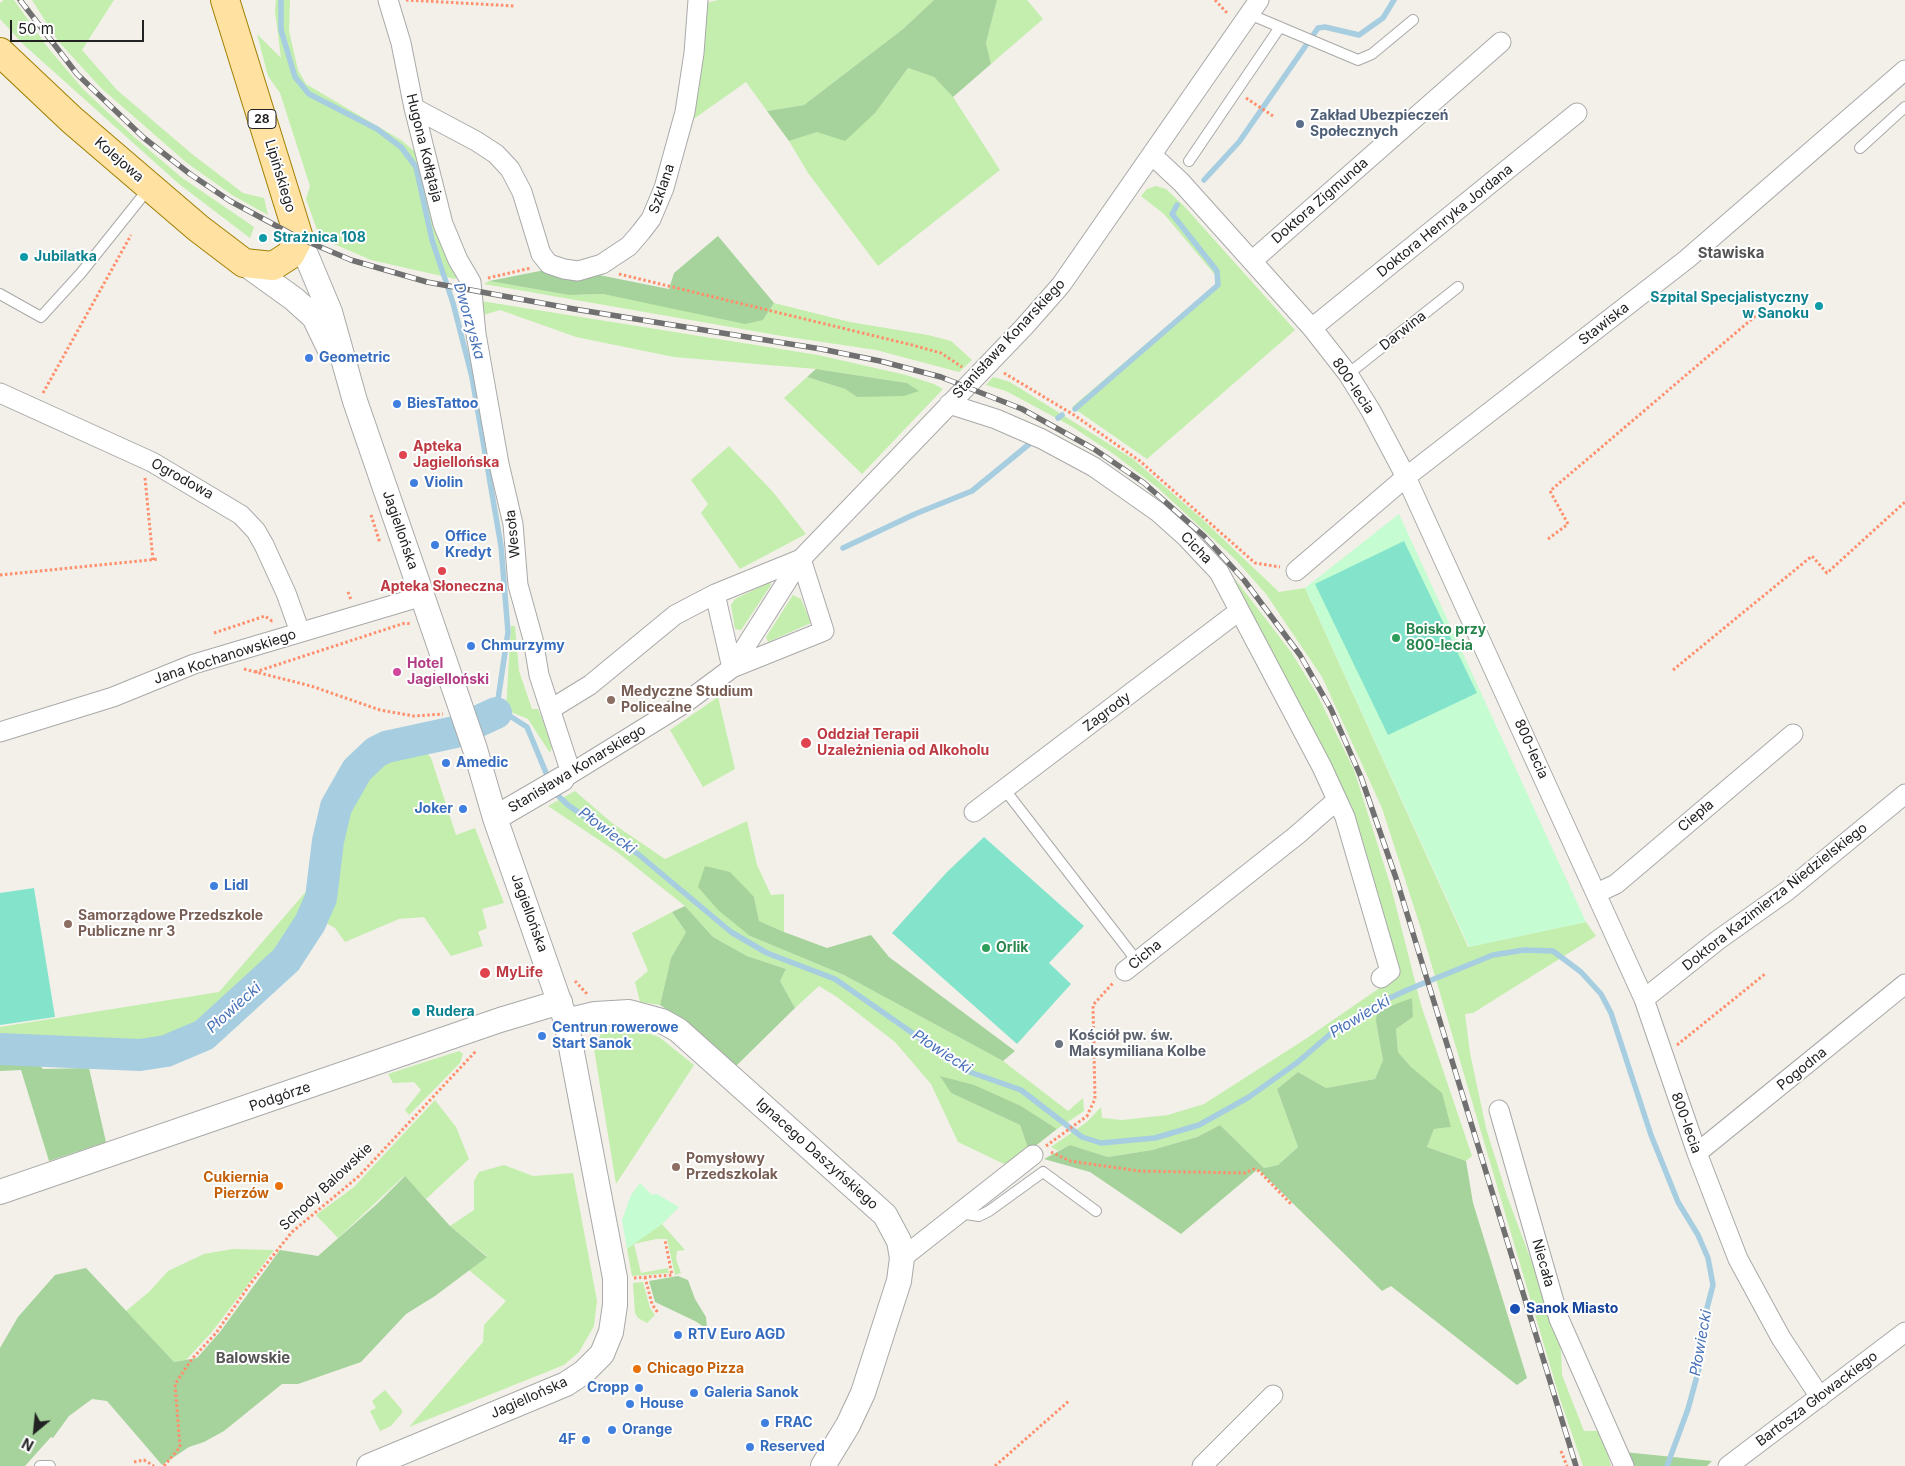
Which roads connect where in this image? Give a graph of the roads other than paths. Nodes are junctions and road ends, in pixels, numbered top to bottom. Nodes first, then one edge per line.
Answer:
1 (226, 0) edge
2 (388, 0) edge
3 (698, 0) edge
4 (1254, 7) edge
5 (1413, 20) dead end
6 (1280, 27) junction
7 (1501, 42) dead end
8 (0, 52) edge
9 (1903, 76) edge
10 (1905, 107) edge
11 (414, 108) junction
12 (1577, 113) dead end
13 (1860, 148) dead end
14 (1152, 156) junction
15 (1189, 161) dead end
16 (150, 187) junction
17 (299, 238) junction
18 (1252, 261) junction
19 (244, 263) junction
20 (471, 286) joint
21 (1458, 287) dead end
22 (0, 294) edge
23 (1312, 328) junction
24 (1348, 374) junction
25 (0, 394) edge
26 (355, 401) junction
27 (949, 404) junction
28 (1406, 477) junction
29 (801, 559) junction
30 (1296, 571) road end
31 (715, 594) junction
32 (423, 596) junction
33 (1239, 611) junction
34 (300, 632) junction
35 (732, 668) junction
36 (551, 709) junction
37 (0, 732) edge
38 (1792, 734) dead end
39 (566, 776) junction
40 (1005, 790) junction
41 (1905, 794) edge
42 (1337, 800) junction
43 (974, 812) dead end
44 (495, 818) junction
45 (1597, 893) junction
46 (1131, 966) joint
47 (1381, 978) dead end
48 (1905, 984) edge
49 (1644, 999) junction
50 (563, 1012) junction
51 (1499, 1110) dead end
52 (1039, 1151) road end
53 (1697, 1153) junction
54 (0, 1192) edge
55 (1096, 1211) dead end
56 (958, 1213) junction
57 (902, 1258) junction
58 (1905, 1332) edge
59 (1273, 1395) dead end
60 (1820, 1397) junction
61 (828, 1458) edge
62 (40, 1466) edge
63 (50, 1466) edge
64 (369, 1466) edge
65 (1202, 1466) edge
66 (1624, 1466) edge
67 (1728, 1466) edge

1 - 17 main road, Lipińskiego / 28
2 - 11 street, Hugona Kołłątaja
3 - 11 street, Szklana
4 - 6 lane
4 - 14 street, Stanisława Konarskiego
5 - 6 lane
6 - 15 lane
7 - 18 street, Doktora Zigmunda
8 - 16 main road, Kolejowa
9 - 28 street, Stawiska
10 - 13 lane
11 - 20 street, Hugona Kołłątaja
12 - 23 street, Doktora Henryka Jordana
14 - 18 street, 800-lecia
14 - 27 street, Stanisława Konarskiego
16 - 19 main road, Kolejowa
16 - 22 lane
17 - 19 main road
17 - 26 street, Jagiellońska
18 - 23 street, 800-lecia
19 - 26 street, Kolejowa
20 - 36 street, Wesoła
21 - 24 lane, Darwina
23 - 24 street, 800-lecia
24 - 28 street, 800-lecia
25 - 34 street, Ogrodowa
26 - 32 street, Jagiellońska
27 - 29 street, Stanisława Konarskiego
27 - 33 street, Cicha
28 - 30 street, Stawiska
28 - 45 street, 800-lecia
29 - 31 street, Stanisława Konarskiego
29 - 35 street, Stanisława Konarskiego
29 - 35 street, Stanisława Konarskiego
31 - 35 street
31 - 36 street, Stanisława Konarskiego
32 - 34 street, Jana Kochanowskiego
32 - 44 street, Jagiellońska
33 - 40 street, Zagrody
33 - 42 street, Cicha
34 - 37 street, Jana Kochanowskiego
35 - 39 street, Stanisława Konarskiego
36 - 39 street, Wesoła
38 - 45 street, Ciepła
39 - 44 street, Stanisława Konarskiego
40 - 43 street, Zagrody
40 - 46 lane
41 - 49 street, Doktora Kazimierza Niedzielskiego
42 - 46 street, Cicha
42 - 47 street, Cicha
44 - 50 street, Jagiellońska
45 - 49 street, 800-lecia
48 - 53 street, Pogodna
49 - 53 street, 800-lecia
50 - 54 street, Podgórze
50 - 57 street, Ignacego Daszyńskiego
50 - 64 street, Jagiellońska
51 - 66 street, Niecała
52 - 56 street
53 - 60 street, 800-lecia
55 - 56 lane
56 - 57 street
57 - 61 street, Ignacego Daszyńskiego
58 - 60 street, Bartosza Głowackiego
59 - 65 street
60 - 67 street, Bartosza Głowackiego
62 - 63 lane

